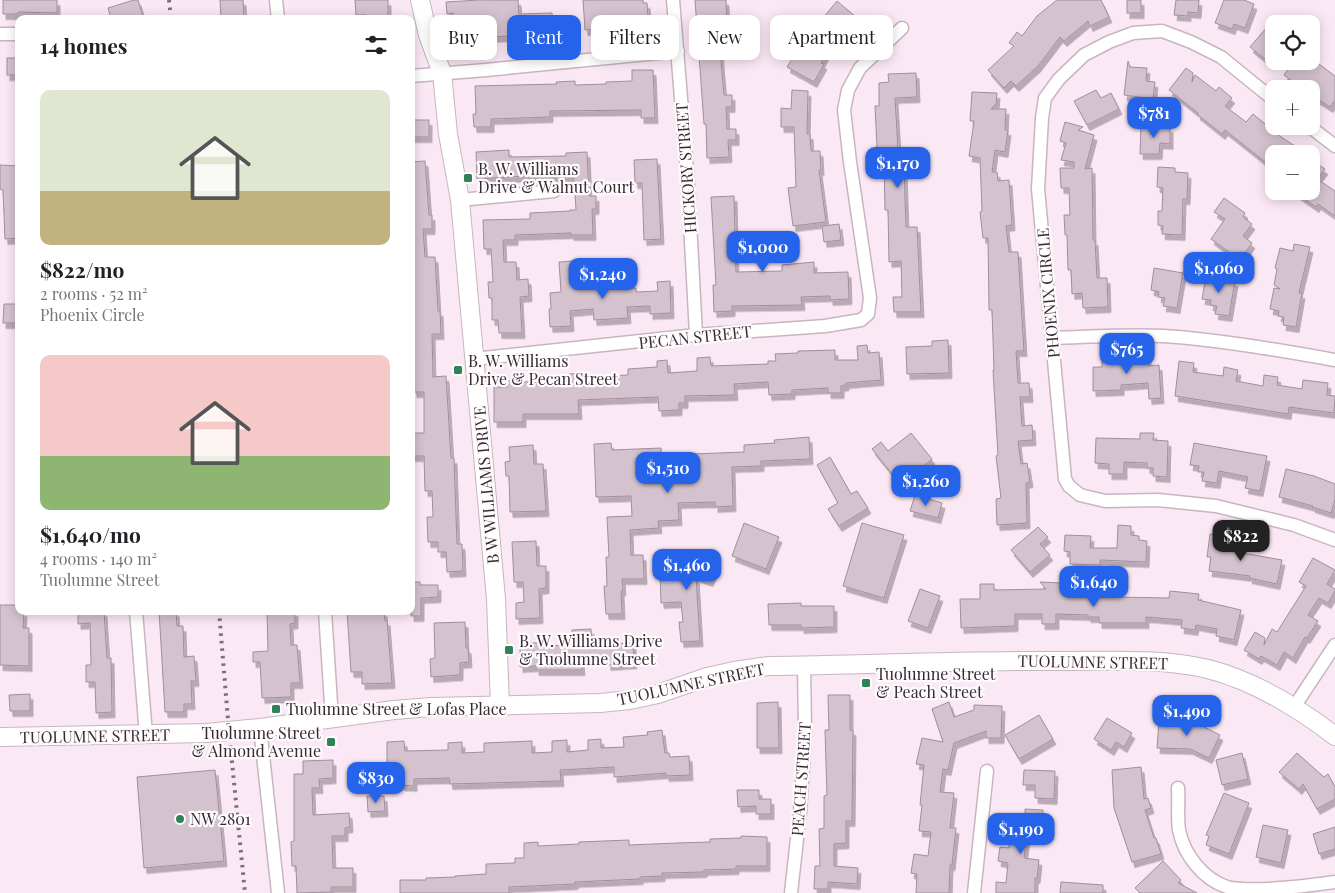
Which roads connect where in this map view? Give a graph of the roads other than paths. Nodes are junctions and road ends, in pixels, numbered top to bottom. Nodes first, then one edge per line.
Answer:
1 (276, 0) edge
2 (420, 0) edge
3 (673, 0) edge
4 (278, 15) edge
5 (674, 15) edge
6 (902, 28) dead end
7 (0, 34) edge
8 (15, 34) edge
9 (591, 60) edge
10 (679, 60) edge
11 (442, 73) junction
12 (415, 76) edge
13 (1265, 93) edge
14 (1320, 134) edge
15 (1335, 146) edge
16 (554, 191) dead end
17 (460, 200) junction
18 (696, 335) junction
19 (1052, 338) junction
20 (474, 358) junction
21 (1335, 360) edge
22 (1335, 540) edge
23 (136, 615) edge
24 (325, 615) edge
25 (1335, 645) edge
26 (804, 665) junction
27 (500, 706) junction
28 (1294, 707) junction
29 (332, 719) junction
30 (260, 728) junction
31 (146, 735) junction
32 (1335, 736) edge
33 (0, 737) edge
34 (986, 771) dead end
35 (1178, 788) dead end
36 (1335, 882) edge
37 (278, 893) edge
38 (785, 893) edge
39 (791, 893) edge
40 (974, 893) edge

1 - 4 street
2 - 11 main road, B W WILLIAMS DRIVE
3 - 5 street, HICKORY STREET
6 - 18 street, PECAN STREET
7 - 8 street
9 - 11 street
10 - 18 street, HICKORY STREET
11 - 12 street
11 - 17 main road, B W WILLIAMS DRIVE
13 - 19 street, PHOENIX CIRCLE
14 - 15 street
16 - 17 street
17 - 20 main road, B W WILLIAMS DRIVE
18 - 20 street, PECAN STREET
19 - 21 street
19 - 22 street, PHOENIX CIRCLE
20 - 27 main road, B W WILLIAMS DRIVE
23 - 31 street
24 - 29 street
25 - 28 street
26 - 27 main road, TUOLUMNE STREET
26 - 28 main road, TUOLUMNE STREET
26 - 39 street, PEACH STREET
27 - 29 main road, TUOLUMNE STREET
28 - 32 main road, TUOLUMNE STREET
29 - 30 main road, TUOLUMNE STREET
30 - 31 main road, TUOLUMNE STREET
30 - 37 street
31 - 33 main road, TUOLUMNE STREET
34 - 40 street
35 - 36 street
38 - 39 street

